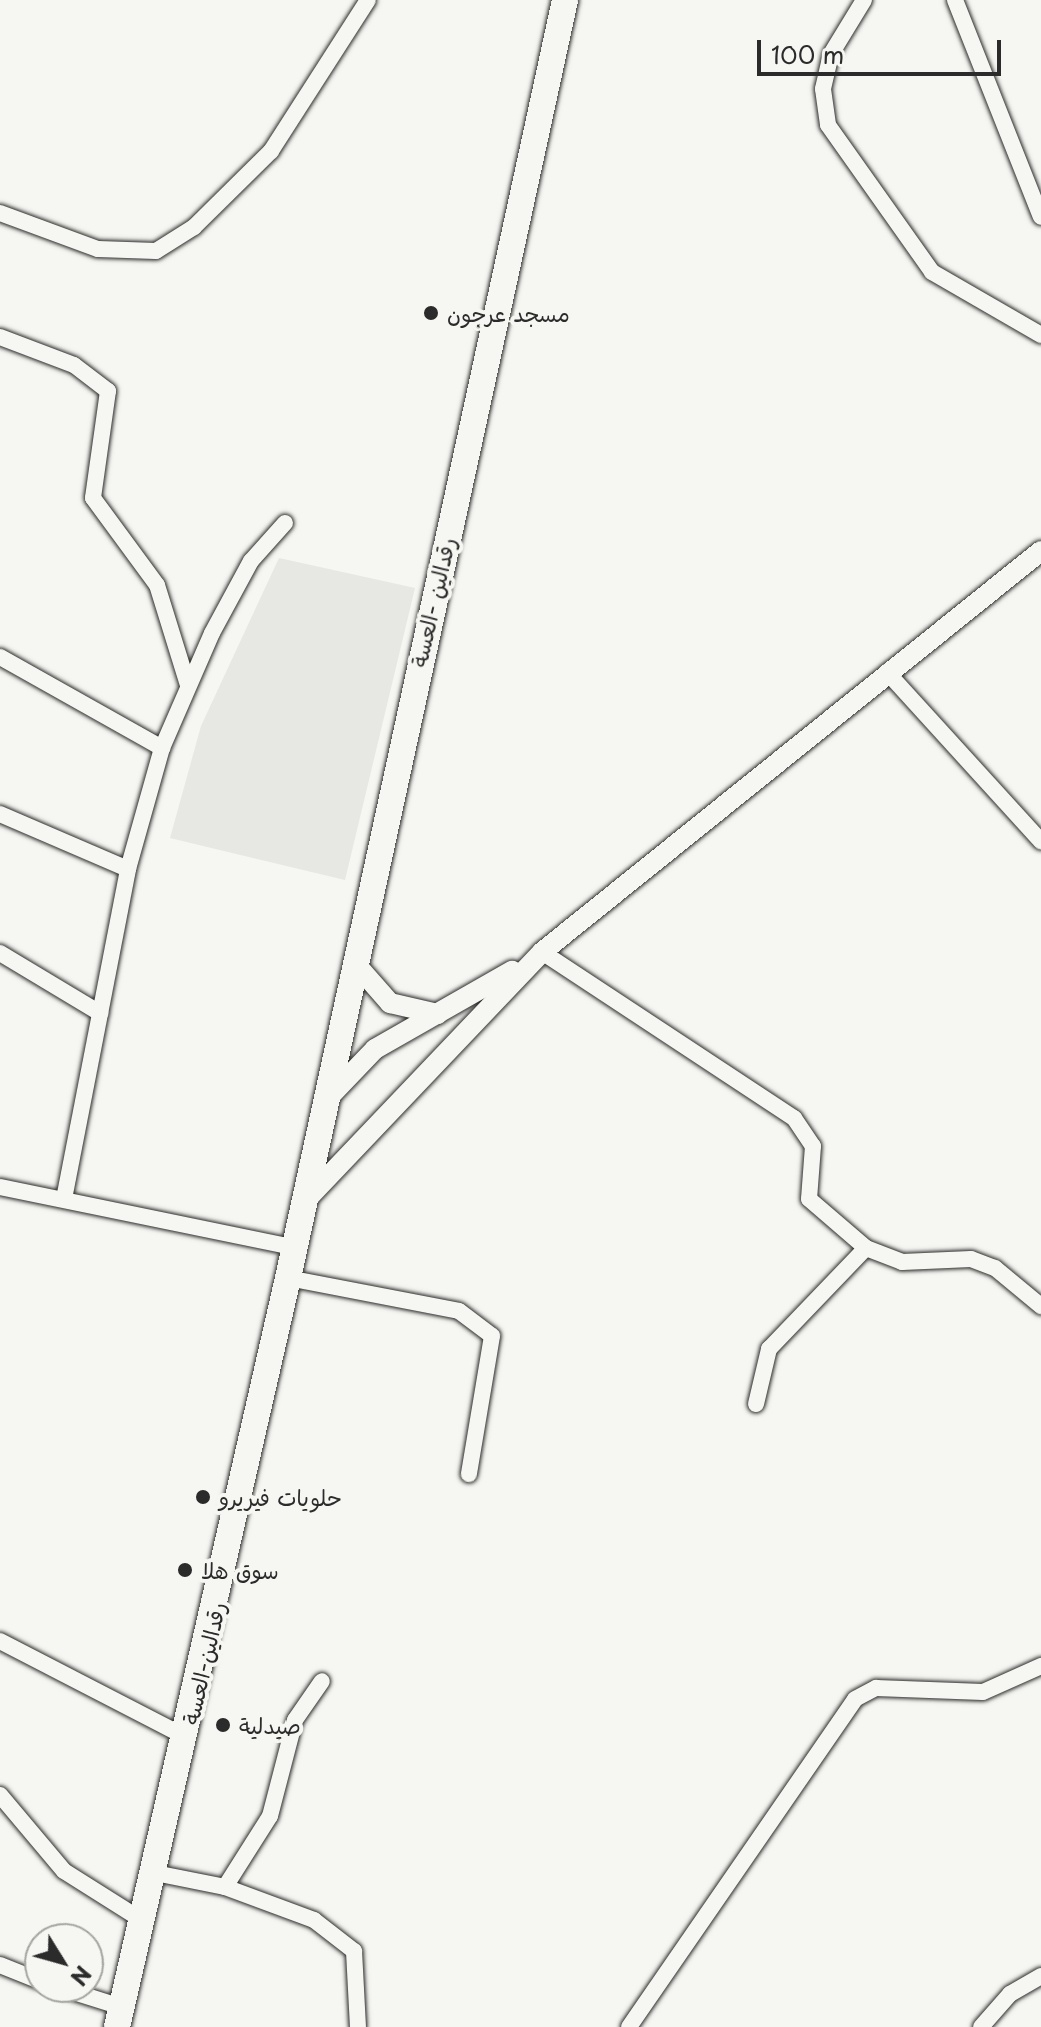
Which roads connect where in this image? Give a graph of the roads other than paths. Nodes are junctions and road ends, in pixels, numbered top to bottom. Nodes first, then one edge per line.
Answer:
1 (368, 0) edge
2 (565, 0) edge
3 (864, 0) edge
4 (955, 0) edge
5 (0, 213) edge
6 (1041, 217) edge
7 (1041, 335) edge
8 (0, 337) edge
9 (285, 523) dead end
10 (1041, 551) edge
11 (0, 657) edge
12 (887, 672) junction
13 (188, 685) junction
14 (162, 748) junction
15 (0, 814) edge
16 (1041, 841) edge
17 (128, 869) junction
18 (542, 952) junction
19 (0, 953) edge
20 (354, 962) junction
21 (100, 1013) junction
22 (438, 1014) junction
23 (323, 1105) junction
24 (0, 1187) edge
25 (64, 1199) junction
26 (302, 1204) junction
27 (293, 1247) junction
28 (866, 1248) junction
29 (288, 1278) junction
30 (1041, 1306) edge
31 (756, 1404) dead end
32 (469, 1474) dead end
33 (0, 1641) edge
34 (1041, 1666) edge
35 (322, 1681) dead end
36 (186, 1737) junction
37 (0, 1795) edge
38 (150, 1872) junction
39 (225, 1887) junction
40 (140, 1919) junction
41 (0, 1965) edge
42 (24, 1975) edge
43 (1041, 1976) edge
44 (91, 2003) edge
45 (119, 2017) edge
46 (358, 2027) edge
47 (629, 2027) edge
48 (981, 2027) edge

1 - 5 street
2 - 20 main road, رقدالين -العسة
3 - 7 street
4 - 6 street
8 - 13 street
9 - 13 street
10 - 12 street
11 - 14 street
12 - 16 street
12 - 18 street
13 - 14 street
14 - 17 street
15 - 17 street
17 - 21 street
18 - 22 street
18 - 26 street
18 - 28 street
19 - 21 street
20 - 22 street
20 - 23 main road, رقدالين -العسة
21 - 25 street
22 - 23 street
23 - 26 main road, رقدالين -العسة
24 - 25 street
25 - 27 street
26 - 27 main road, رقدالين-العسة
27 - 29 main road, رقدالين-العسة
28 - 30 street
28 - 31 street
29 - 32 street
29 - 36 main road, رقدالين-العسة
33 - 36 street
34 - 47 street
35 - 39 street
36 - 38 main road, رقدالين-العسة
37 - 40 street
38 - 39 street
38 - 40 main road, رقدالين-العسة
39 - 46 street
40 - 45 main road, رقدالين-العسة
41 - 42 street
43 - 48 street
44 - 45 street

